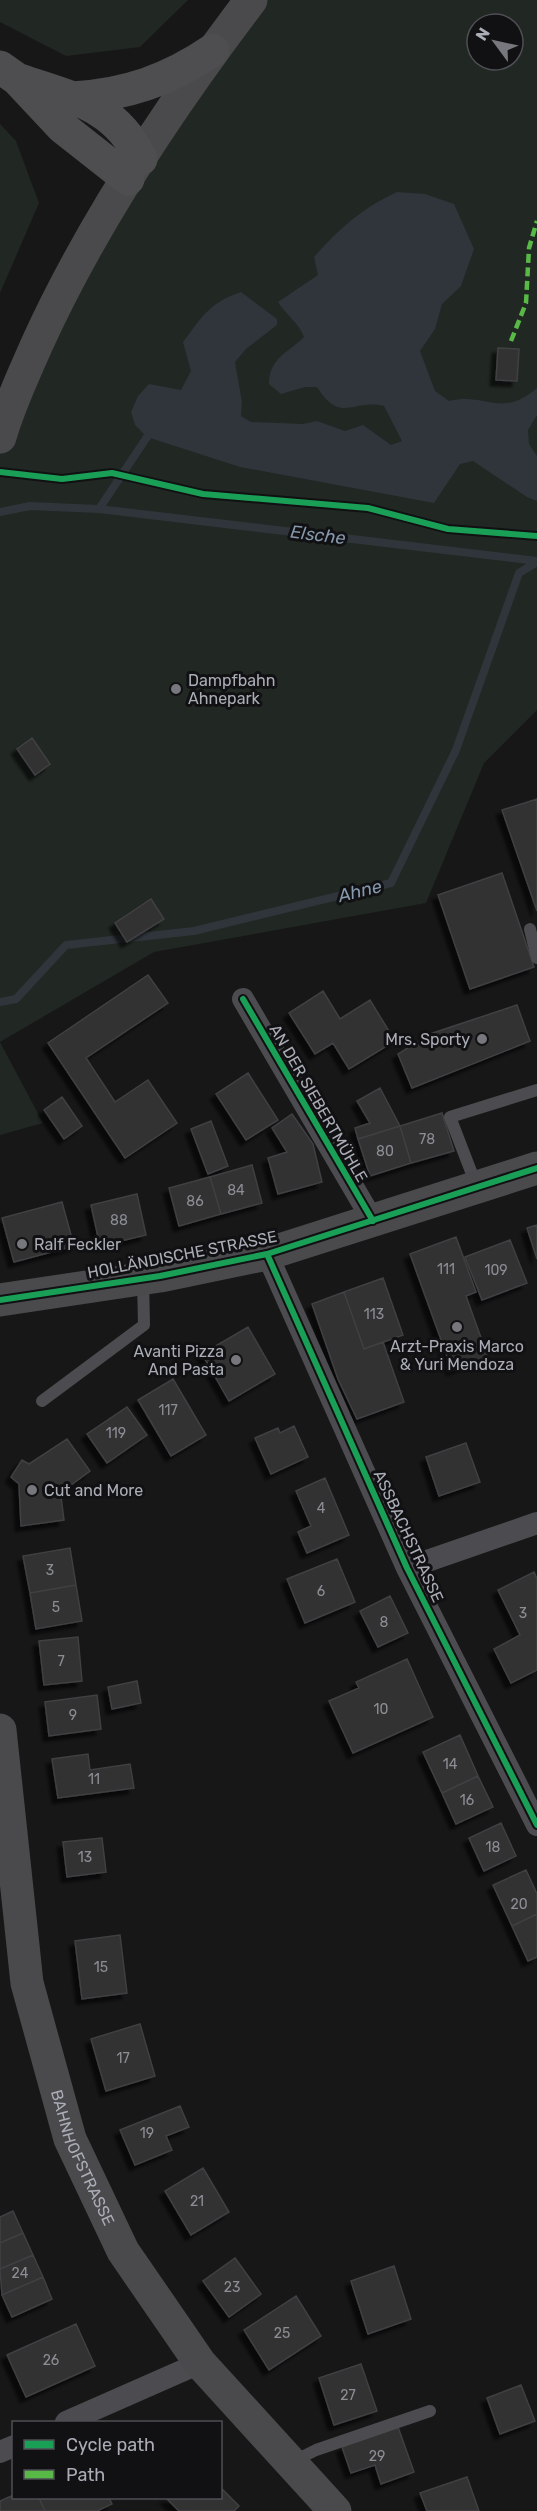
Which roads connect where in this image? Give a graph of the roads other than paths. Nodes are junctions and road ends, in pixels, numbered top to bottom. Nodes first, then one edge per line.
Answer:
1 (251, 0) edge
2 (213, 50) junction
3 (9, 73) edge
4 (72, 98) junction
5 (134, 169) junction
6 (1, 434) edge
7 (530, 928) dead end
8 (537, 958) edge
9 (243, 999) dead end
10 (537, 1090) edge
11 (537, 1168) edge
12 (477, 1187) junction
13 (373, 1221) junction
14 (267, 1254) junction
15 (143, 1279) junction
16 (0, 1299) edge
17 (42, 1401) dead end
18 (537, 1523) edge
19 (407, 1569) junction
20 (0, 1730) edge
21 (537, 1825) edge
22 (200, 2363) junction
23 (430, 2410) dead end
24 (68, 2421) edge
25 (291, 2463) junction
26 (334, 2511) edge

1 - 2 main road
2 - 4 highway
2 - 5 main road
3 - 4 highway
3 - 5 highway
4 - 5 highway
5 - 6 main road
7 - 8 lane
9 - 13 street, AN DER SIEBERTMÜHLE
10 - 12 lane
11 - 12 main road, HOLLÄNDISCHE STRASSE
12 - 13 main road, HOLLÄNDISCHE STRASSE
13 - 14 main road, HOLLÄNDISCHE STRASSE
14 - 15 main road, HOLLÄNDISCHE STRASSE
14 - 19 street, ASSBACHSTRASSE
15 - 16 main road, HOLLÄNDISCHE STRASSE
15 - 17 lane
18 - 19 street
19 - 21 street, ASSBACHSTRASSE
20 - 22 main road, BAHNHOFSTRASSE
22 - 24 street
22 - 25 main road, BAHNHOFSTRASSE
23 - 25 lane
25 - 26 main road, BAHNHOFSTRASSE

